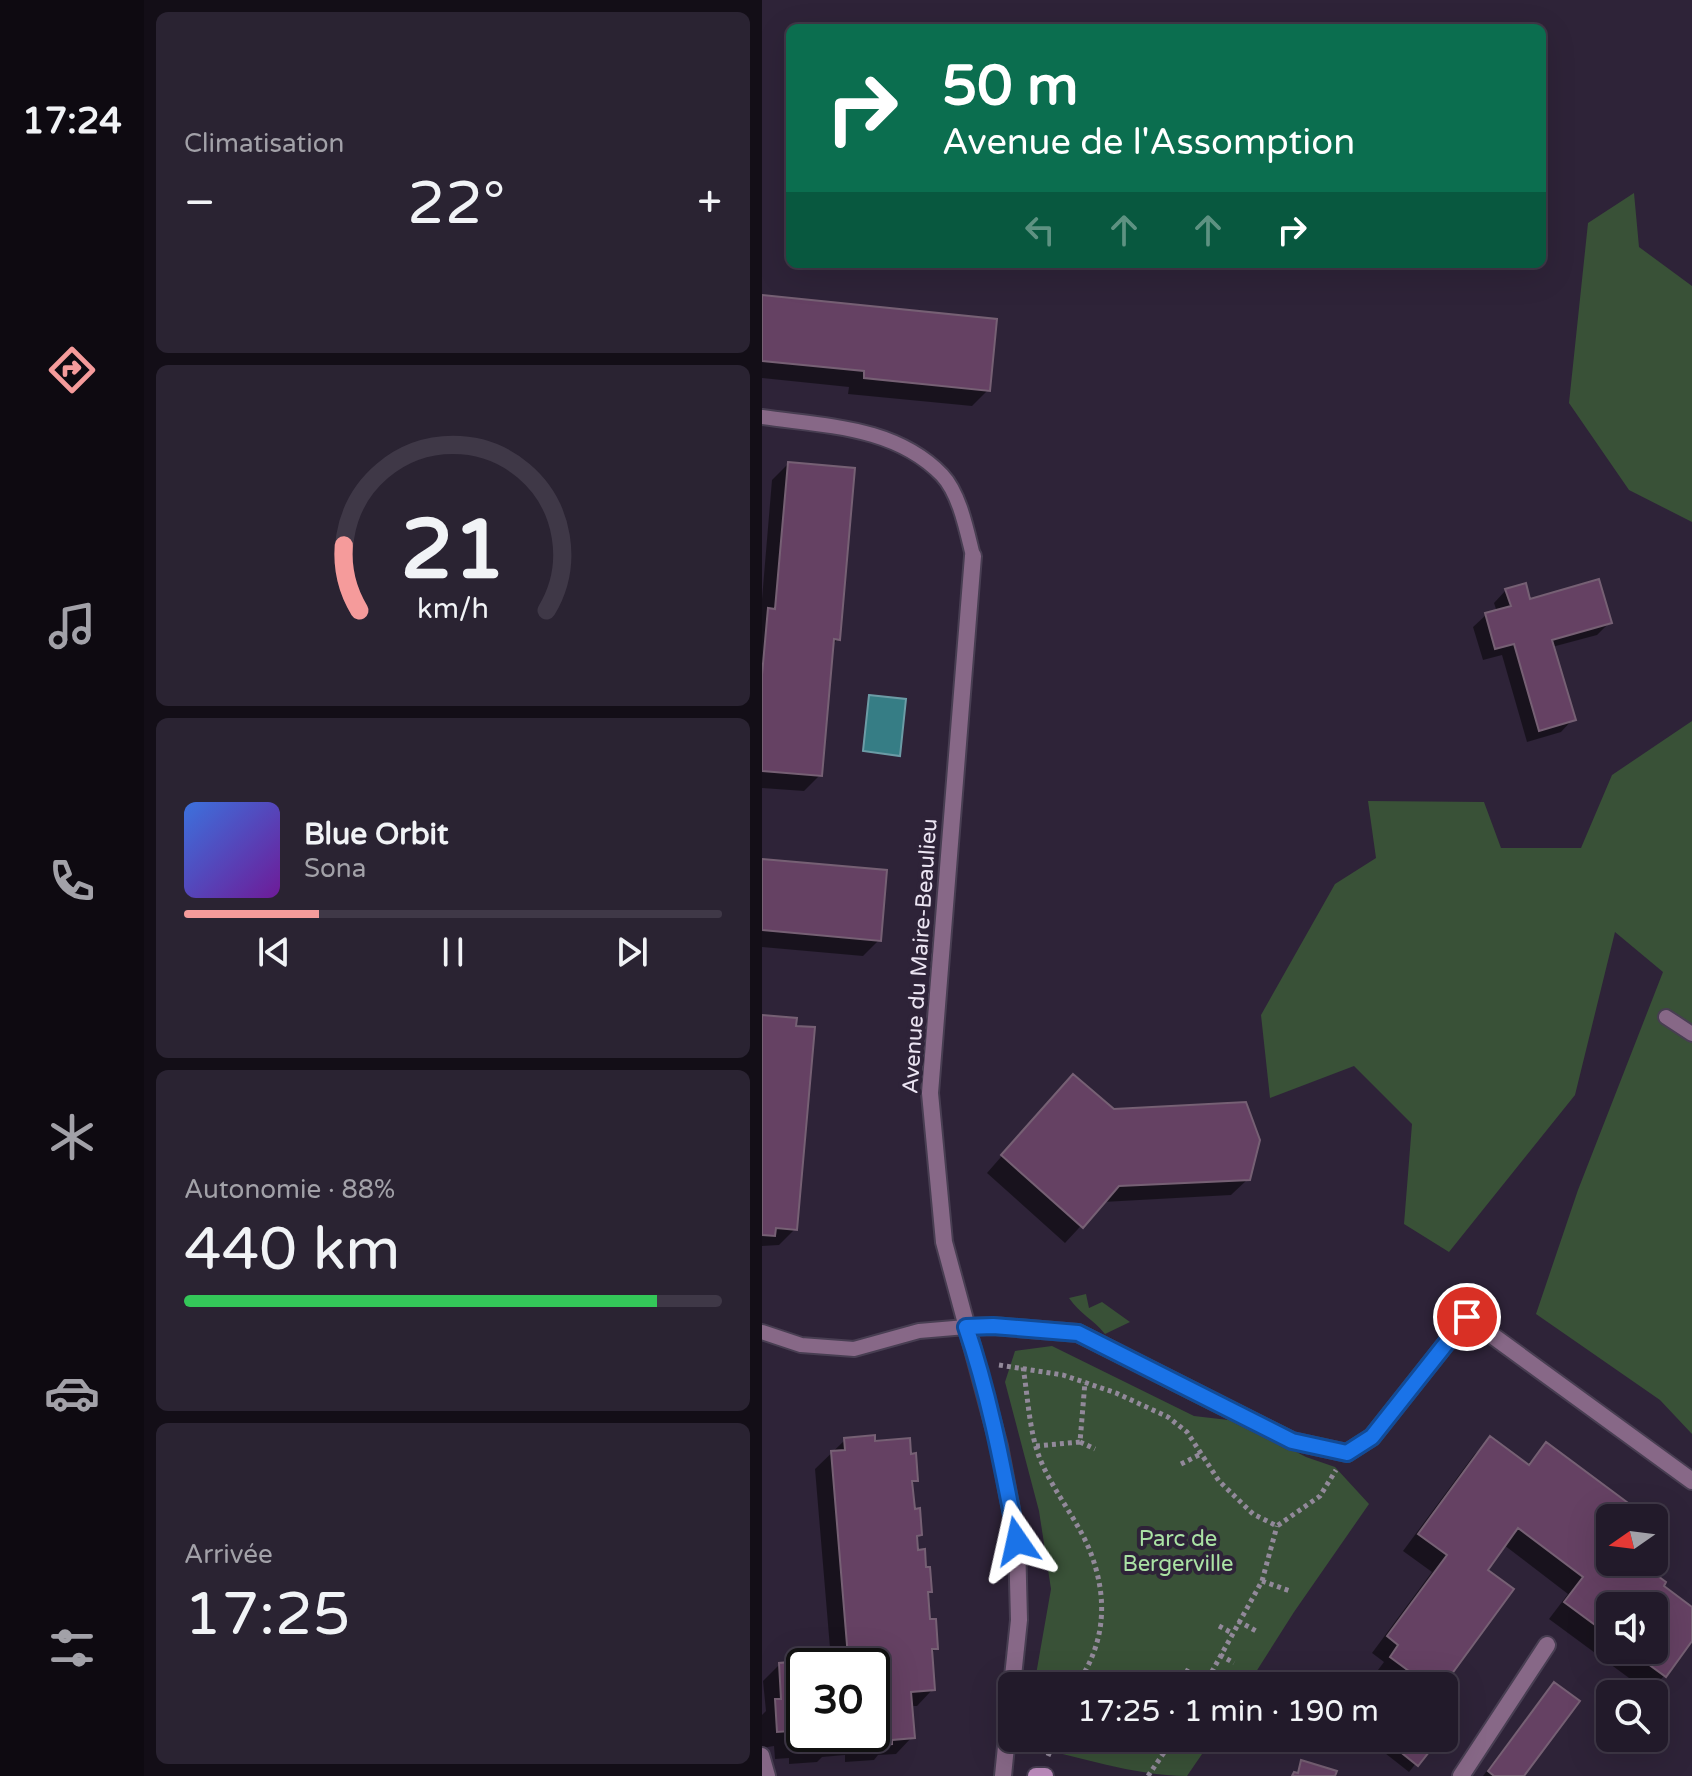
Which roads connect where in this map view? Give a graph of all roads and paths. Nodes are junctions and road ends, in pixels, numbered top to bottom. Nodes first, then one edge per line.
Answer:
1 (762, 417) edge
2 (973, 556) joint
3 (1666, 1017) dead end
4 (1692, 1034) edge
5 (966, 1327) junction
6 (762, 1332) edge
7 (978, 1363) junction
8 (1023, 1367) junction
9 (1085, 1382) junction
10 (1080, 1442) junction
11 (1036, 1446) junction
12 (1095, 1449) dead end
13 (1347, 1453) junction
14 (1201, 1454) junction
15 (1181, 1464) dead end
16 (1692, 1481) edge
17 (1277, 1526) junction
18 (1262, 1581) junction
19 (1290, 1591) dead end
20 (1238, 1621) junction
21 (1219, 1626) dead end
22 (1258, 1632) dead end
23 (1232, 1633) junction
24 (1547, 1645) dead end
25 (1220, 1655) junction
26 (1234, 1663) dead end
27 (1185, 1670) dead end
28 (1013, 1672) edge
29 (1086, 1672) edge
30 (1188, 1672) edge
31 (1211, 1672) edge
32 (1005, 1752) edge
33 (1164, 1752) edge
34 (762, 1755) edge
35 (768, 1776) edge
36 (1003, 1776) edge
37 (1036, 1776) edge
38 (1045, 1776) edge
39 (1148, 1776) edge
40 (1461, 1776) edge

1 - 2 lane
2 - 5 street, Avenue du Maire-Beaulieu
3 - 4 lane
5 - 6 lane
5 - 7 street, Avenue du Maire-Beaulieu
5 - 13 street
7 - 8 path
7 - 28 street, Avenue du Maire-Beaulieu
8 - 9 path
8 - 11 path
9 - 10 path
9 - 14 path
10 - 11 path
10 - 12 path
11 - 29 path
13 - 16 street
13 - 17 path
14 - 15 path
14 - 17 path
17 - 18 path
18 - 19 path
18 - 20 path
20 - 22 path
20 - 23 path
21 - 23 path
23 - 25 path
24 - 40 street
25 - 26 path
25 - 31 path
27 - 30 path
32 - 36 street, Avenue du Maire-Beaulieu
33 - 39 path
34 - 35 lane
37 - 38 street

